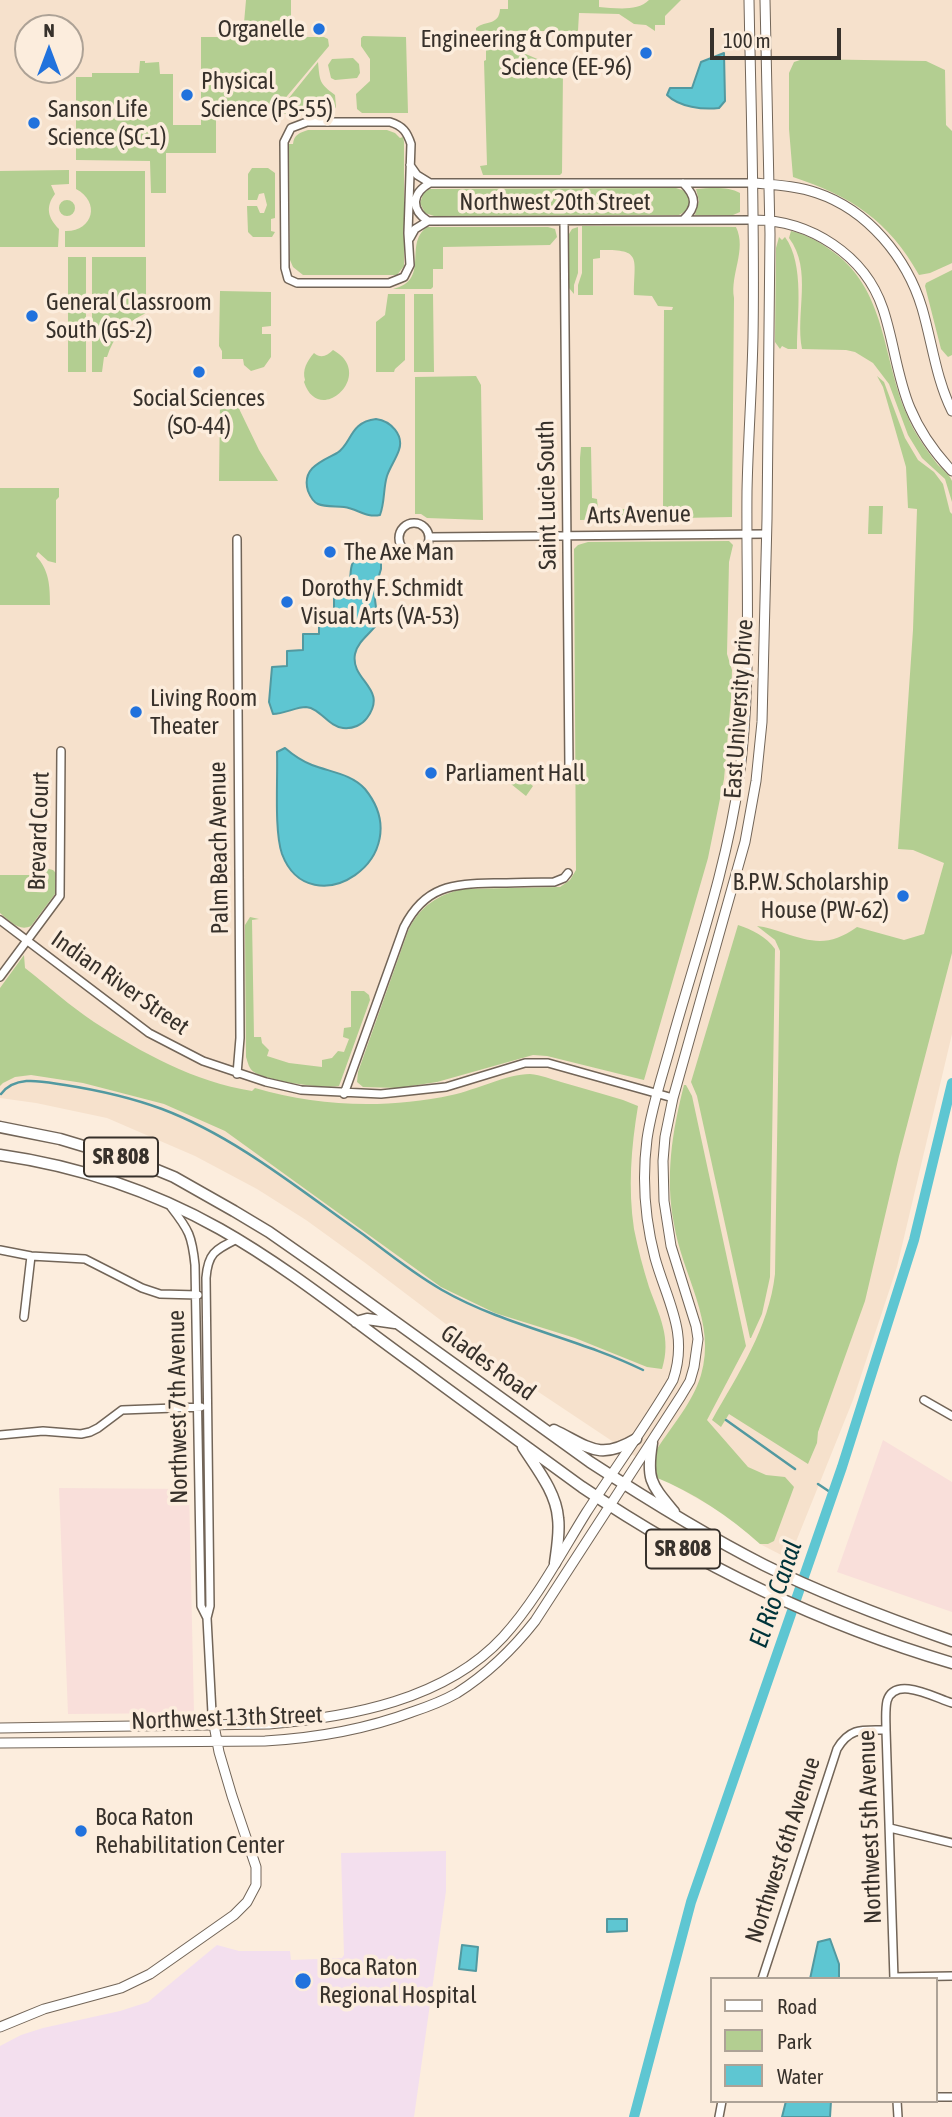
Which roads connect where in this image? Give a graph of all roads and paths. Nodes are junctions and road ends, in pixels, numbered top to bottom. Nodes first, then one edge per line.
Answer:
1 (749, 0) edge
2 (765, 0) edge
3 (410, 165) junction
4 (430, 183) junction
5 (683, 183) junction
6 (754, 183) junction
7 (770, 185) junction
8 (754, 220) junction
9 (770, 220) junction
10 (428, 221) junction
11 (564, 221) junction
12 (682, 221) junction
13 (410, 239) junction
14 (952, 411) edge
15 (952, 471) edge
16 (747, 534) junction
17 (766, 534) junction
18 (567, 536) junction
19 (429, 537) junction
20 (237, 538) dead end
21 (61, 751) dead end
22 (569, 768) dead end
23 (568, 873) dead end
24 (0, 920) edge
25 (28, 941) junction
26 (0, 977) edge
27 (237, 1073) junction
28 (344, 1094) junction
29 (657, 1094) junction
30 (673, 1098) junction
31 (0, 1127) edge
32 (0, 1155) edge
33 (167, 1202) junction
34 (237, 1239) junction
35 (0, 1250) edge
36 (31, 1255) junction
37 (196, 1295) junction
38 (206, 1295) junction
39 (24, 1317) dead end
40 (356, 1322) junction
41 (397, 1324) junction
42 (924, 1400) dead end
43 (208, 1406) junction
44 (197, 1407) junction
45 (523, 1415) junction
46 (952, 1416) edge
47 (0, 1435) edge
48 (636, 1439) junction
49 (520, 1442) junction
50 (652, 1443) junction
51 (611, 1476) junction
52 (625, 1485) junction
53 (596, 1497) junction
54 (610, 1506) junction
55 (680, 1519) junction
56 (555, 1563) junction
57 (208, 1618) junction
58 (952, 1640) edge
59 (952, 1664) edge
60 (952, 1703) edge
61 (214, 1725) junction
62 (0, 1728) edge
63 (886, 1730) junction
64 (217, 1741) junction
65 (0, 1743) edge
66 (890, 1828) junction
67 (952, 1843) edge
68 (952, 1976) edge
69 (762, 1977) edge
70 (894, 1977) edge
71 (923, 1977) edge
72 (0, 2027) edge

1 - 6 street, East University Drive
2 - 7 street, East University Drive
3 - 4 street, Northwest 20th Street
3 - 13 street
3 - 13 street
4 - 5 street, Northwest 20th Street
4 - 10 street, Northwest 20th Street
5 - 6 street, Northwest 20th Street
5 - 12 street, Northwest 20th Street
6 - 7 street, Northwest 20th Street
6 - 8 street, East University Drive
7 - 9 street, East University Drive
7 - 14 street, Northwest 20th Street
8 - 9 street, Northwest 20th Street
8 - 12 street, Northwest 20th Street
8 - 16 street, East University Drive
9 - 15 street, Northwest 20th Street
9 - 17 street, East University Drive
10 - 11 street, Northwest 20th Street
10 - 13 street, Northwest 20th Street
11 - 12 street, Northwest 20th Street
11 - 18 street, Saint Lucie South
16 - 17 street, Arts Avenue
16 - 18 street, Arts Avenue
16 - 29 street, East University Drive
17 - 30 street, East University Drive
18 - 19 street, Arts Avenue
18 - 22 street, Saint Lucie South
19 - 19 street
20 - 27 street, Palm Beach Avenue
21 - 25 street, Brevard Court
23 - 28 street
24 - 25 street, Indian River Street
25 - 26 street, Brevard Court
25 - 27 street, Indian River Street
27 - 28 street, Indian River Street
28 - 29 street, Indian River Street
29 - 30 street, Indian River Street
29 - 48 street, East University Drive
30 - 50 street, East University Drive
31 - 41 main road, Glades Road / SR 808
32 - 33 main road, Glades Road / SR 808
33 - 34 main road, Glades Road / SR 808
33 - 37 street, Northwest 7th Avenue
34 - 38 street, Northwest 7th Avenue
34 - 40 main road, Glades Road / SR 808
35 - 36 street
36 - 37 street
36 - 39 street
37 - 38 street
37 - 44 street, Northwest 7th Avenue
38 - 43 street, Northwest 7th Avenue
40 - 41 main road
40 - 49 main road, Glades Road / SR 808
41 - 45 main road, Glades Road / SR 808
42 - 46 street
43 - 44 street
43 - 57 street, Northwest 7th Avenue
44 - 47 street
44 - 57 street, Northwest 7th Avenue
45 - 48 main road
45 - 51 main road, Glades Road / SR 808
48 - 51 street, East University Drive
49 - 53 main road, Glades Road / SR 808
49 - 56 main road
50 - 52 street, East University Drive
50 - 55 main road
51 - 52 main road, Glades Road / SR 808
51 - 53 street, East University Drive
52 - 54 street, East University Drive
52 - 55 main road, Glades Road / SR 808
53 - 54 main road, Glades Road / SR 808
53 - 56 street, Northwest 13th Street
54 - 59 main road, Glades Road / SR 808
54 - 64 street, Northwest 13th Street
55 - 58 main road, Glades Road / SR 808
56 - 61 street, Northwest 13th Street
57 - 61 street, Northwest 7th Avenue
60 - 63 street, Northwest 5th Avenue
61 - 62 street, Northwest 13th Street
61 - 64 street, Northwest 7th Avenue
63 - 66 street, Northwest 5th Avenue
63 - 69 street, Northwest 6th Avenue
64 - 65 street, Northwest 13th Street
64 - 72 street, Northwest 7th Avenue
66 - 67 street
66 - 70 street, Northwest 5th Avenue
68 - 71 street

